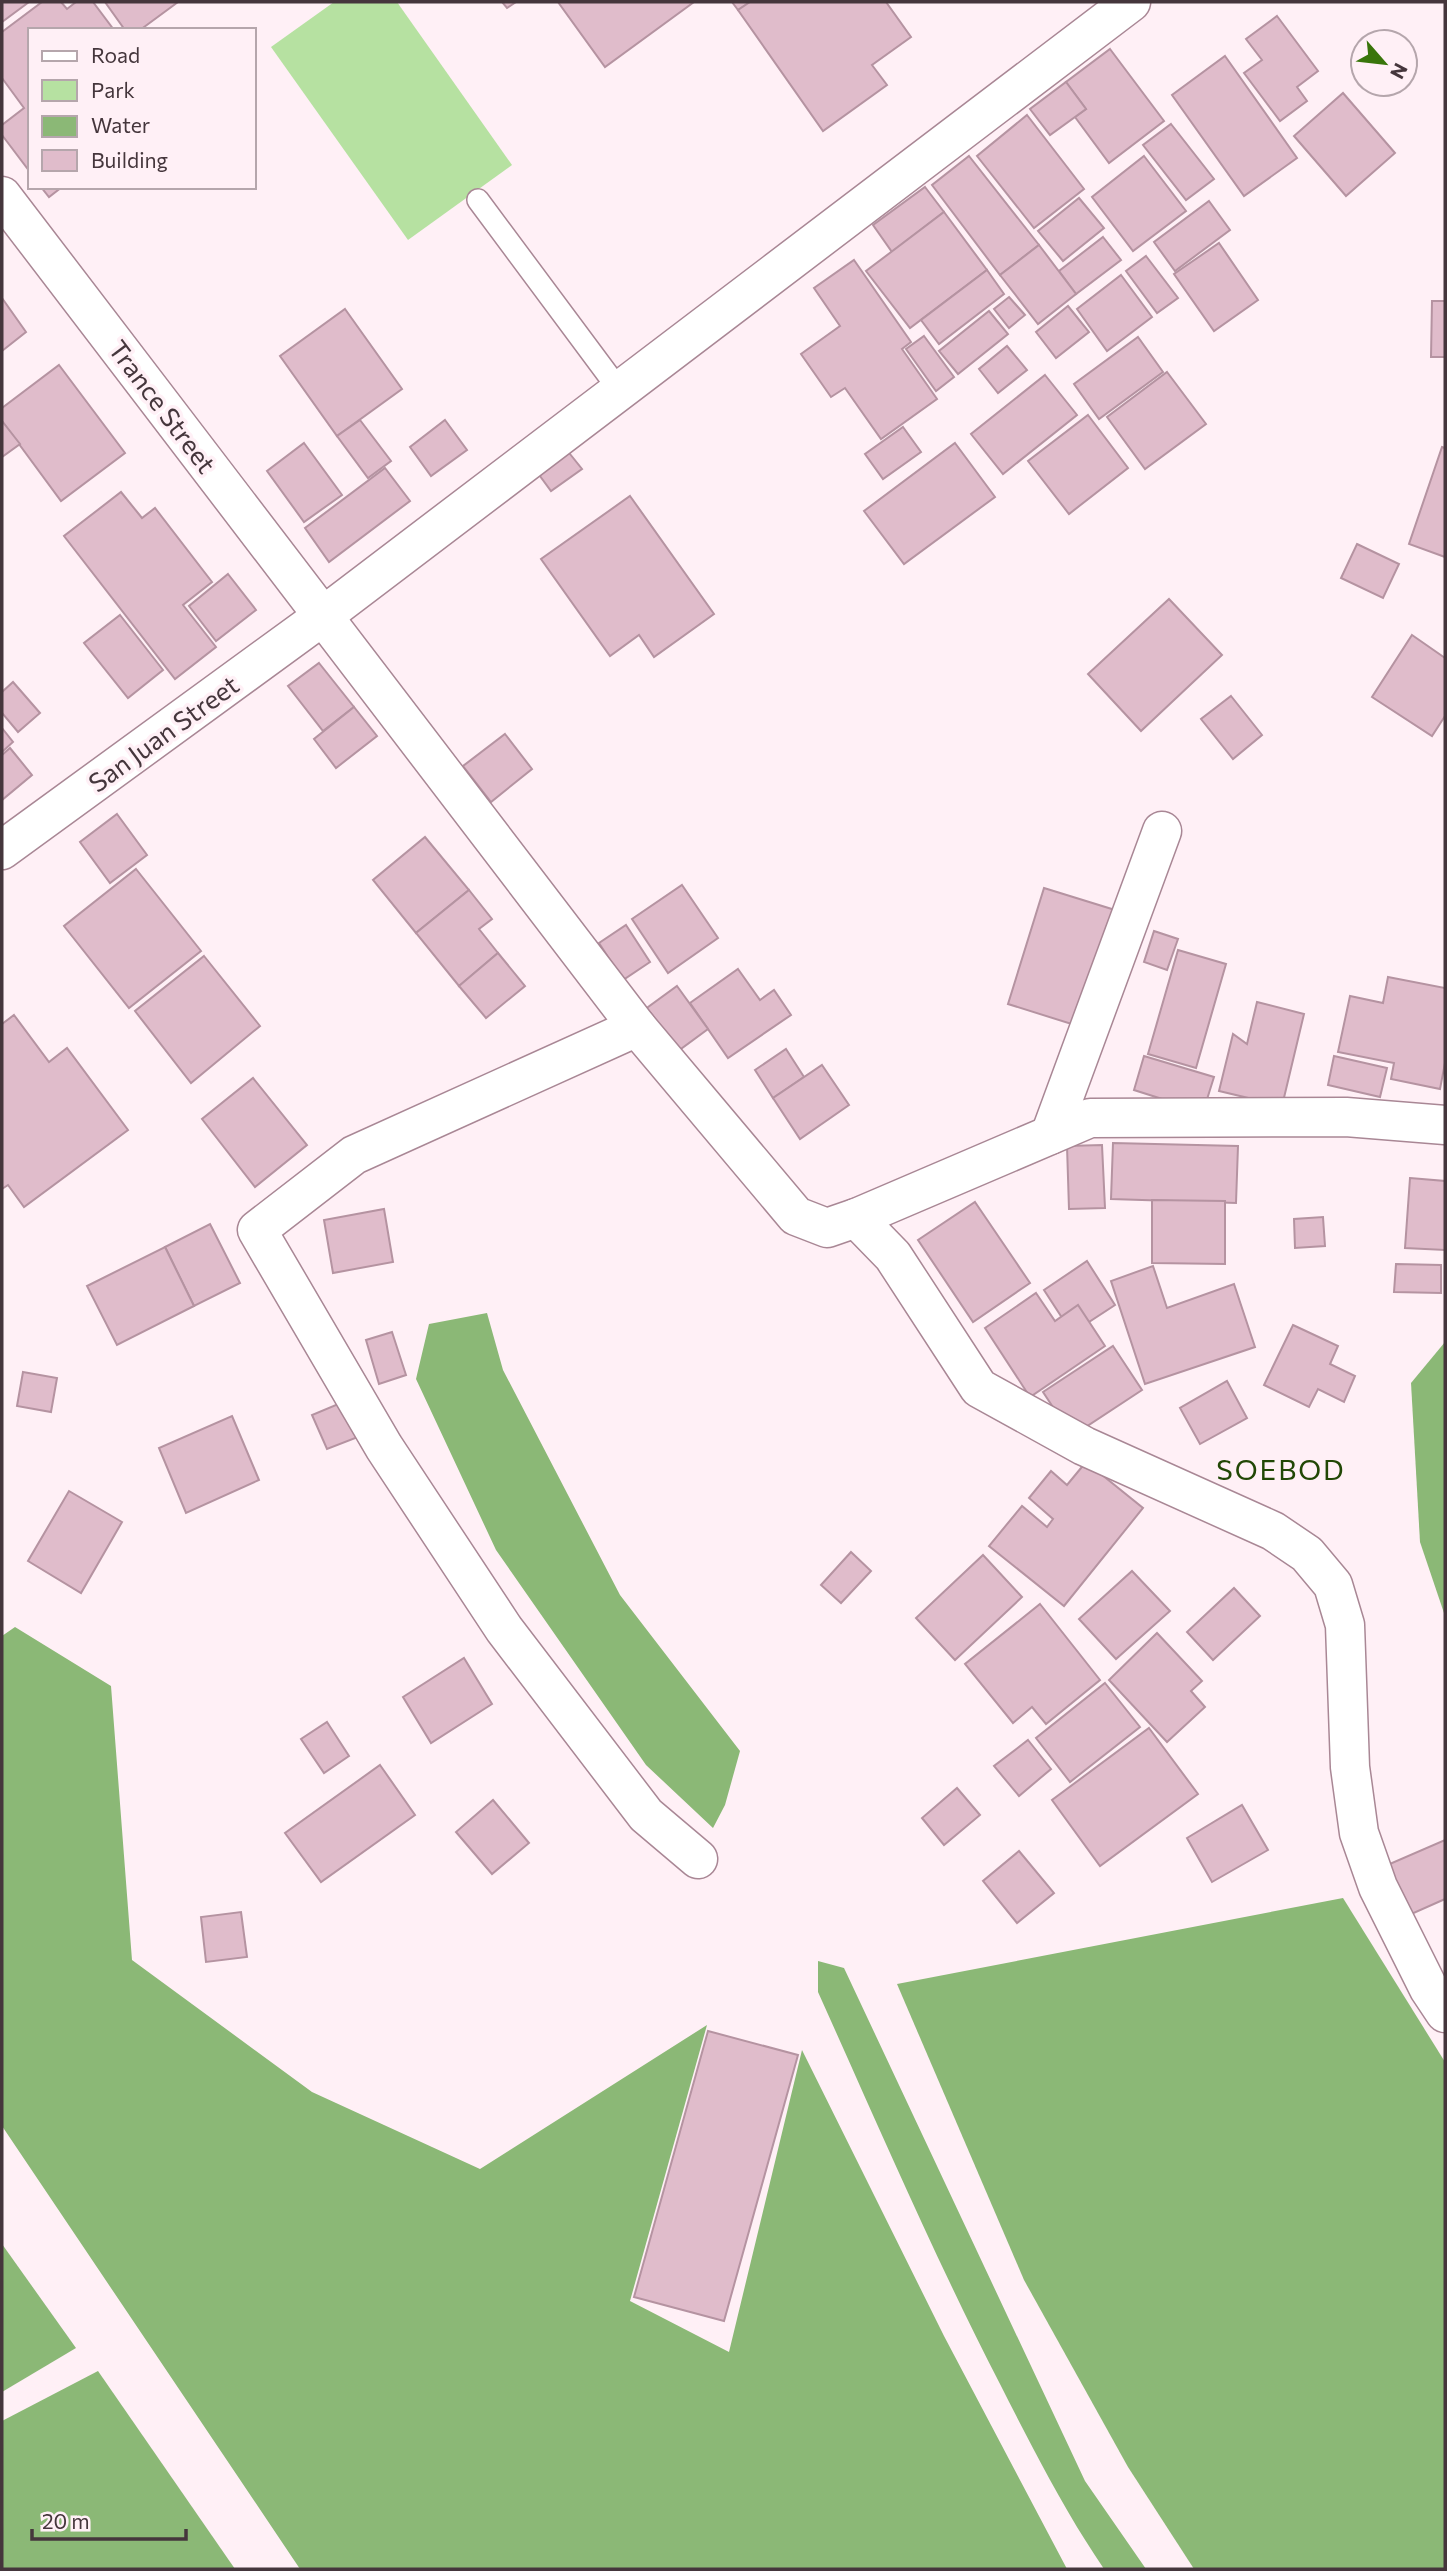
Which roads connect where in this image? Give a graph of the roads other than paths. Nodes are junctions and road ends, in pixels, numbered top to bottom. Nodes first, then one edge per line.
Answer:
1 (1131, 2) edge
2 (2, 196) edge
3 (478, 200) dead end
4 (620, 391) junction
5 (323, 617) junction
6 (1162, 831) dead end
7 (2, 850) edge
8 (638, 1027) junction
9 (1445, 1125) edge
10 (1051, 1135) junction
11 (856, 1218) junction
12 (698, 1859) dead end
13 (1445, 2012) edge

1 - 4 street, San Juan Street
2 - 5 street, Trance Street
3 - 4 lane
4 - 5 street, San Juan Street
5 - 7 street, San Juan Street
5 - 8 street, Trance Street
6 - 10 street
8 - 11 street, Trance Street
8 - 12 street
9 - 10 street, Trance Street
10 - 11 street, Trance Street
11 - 13 street

